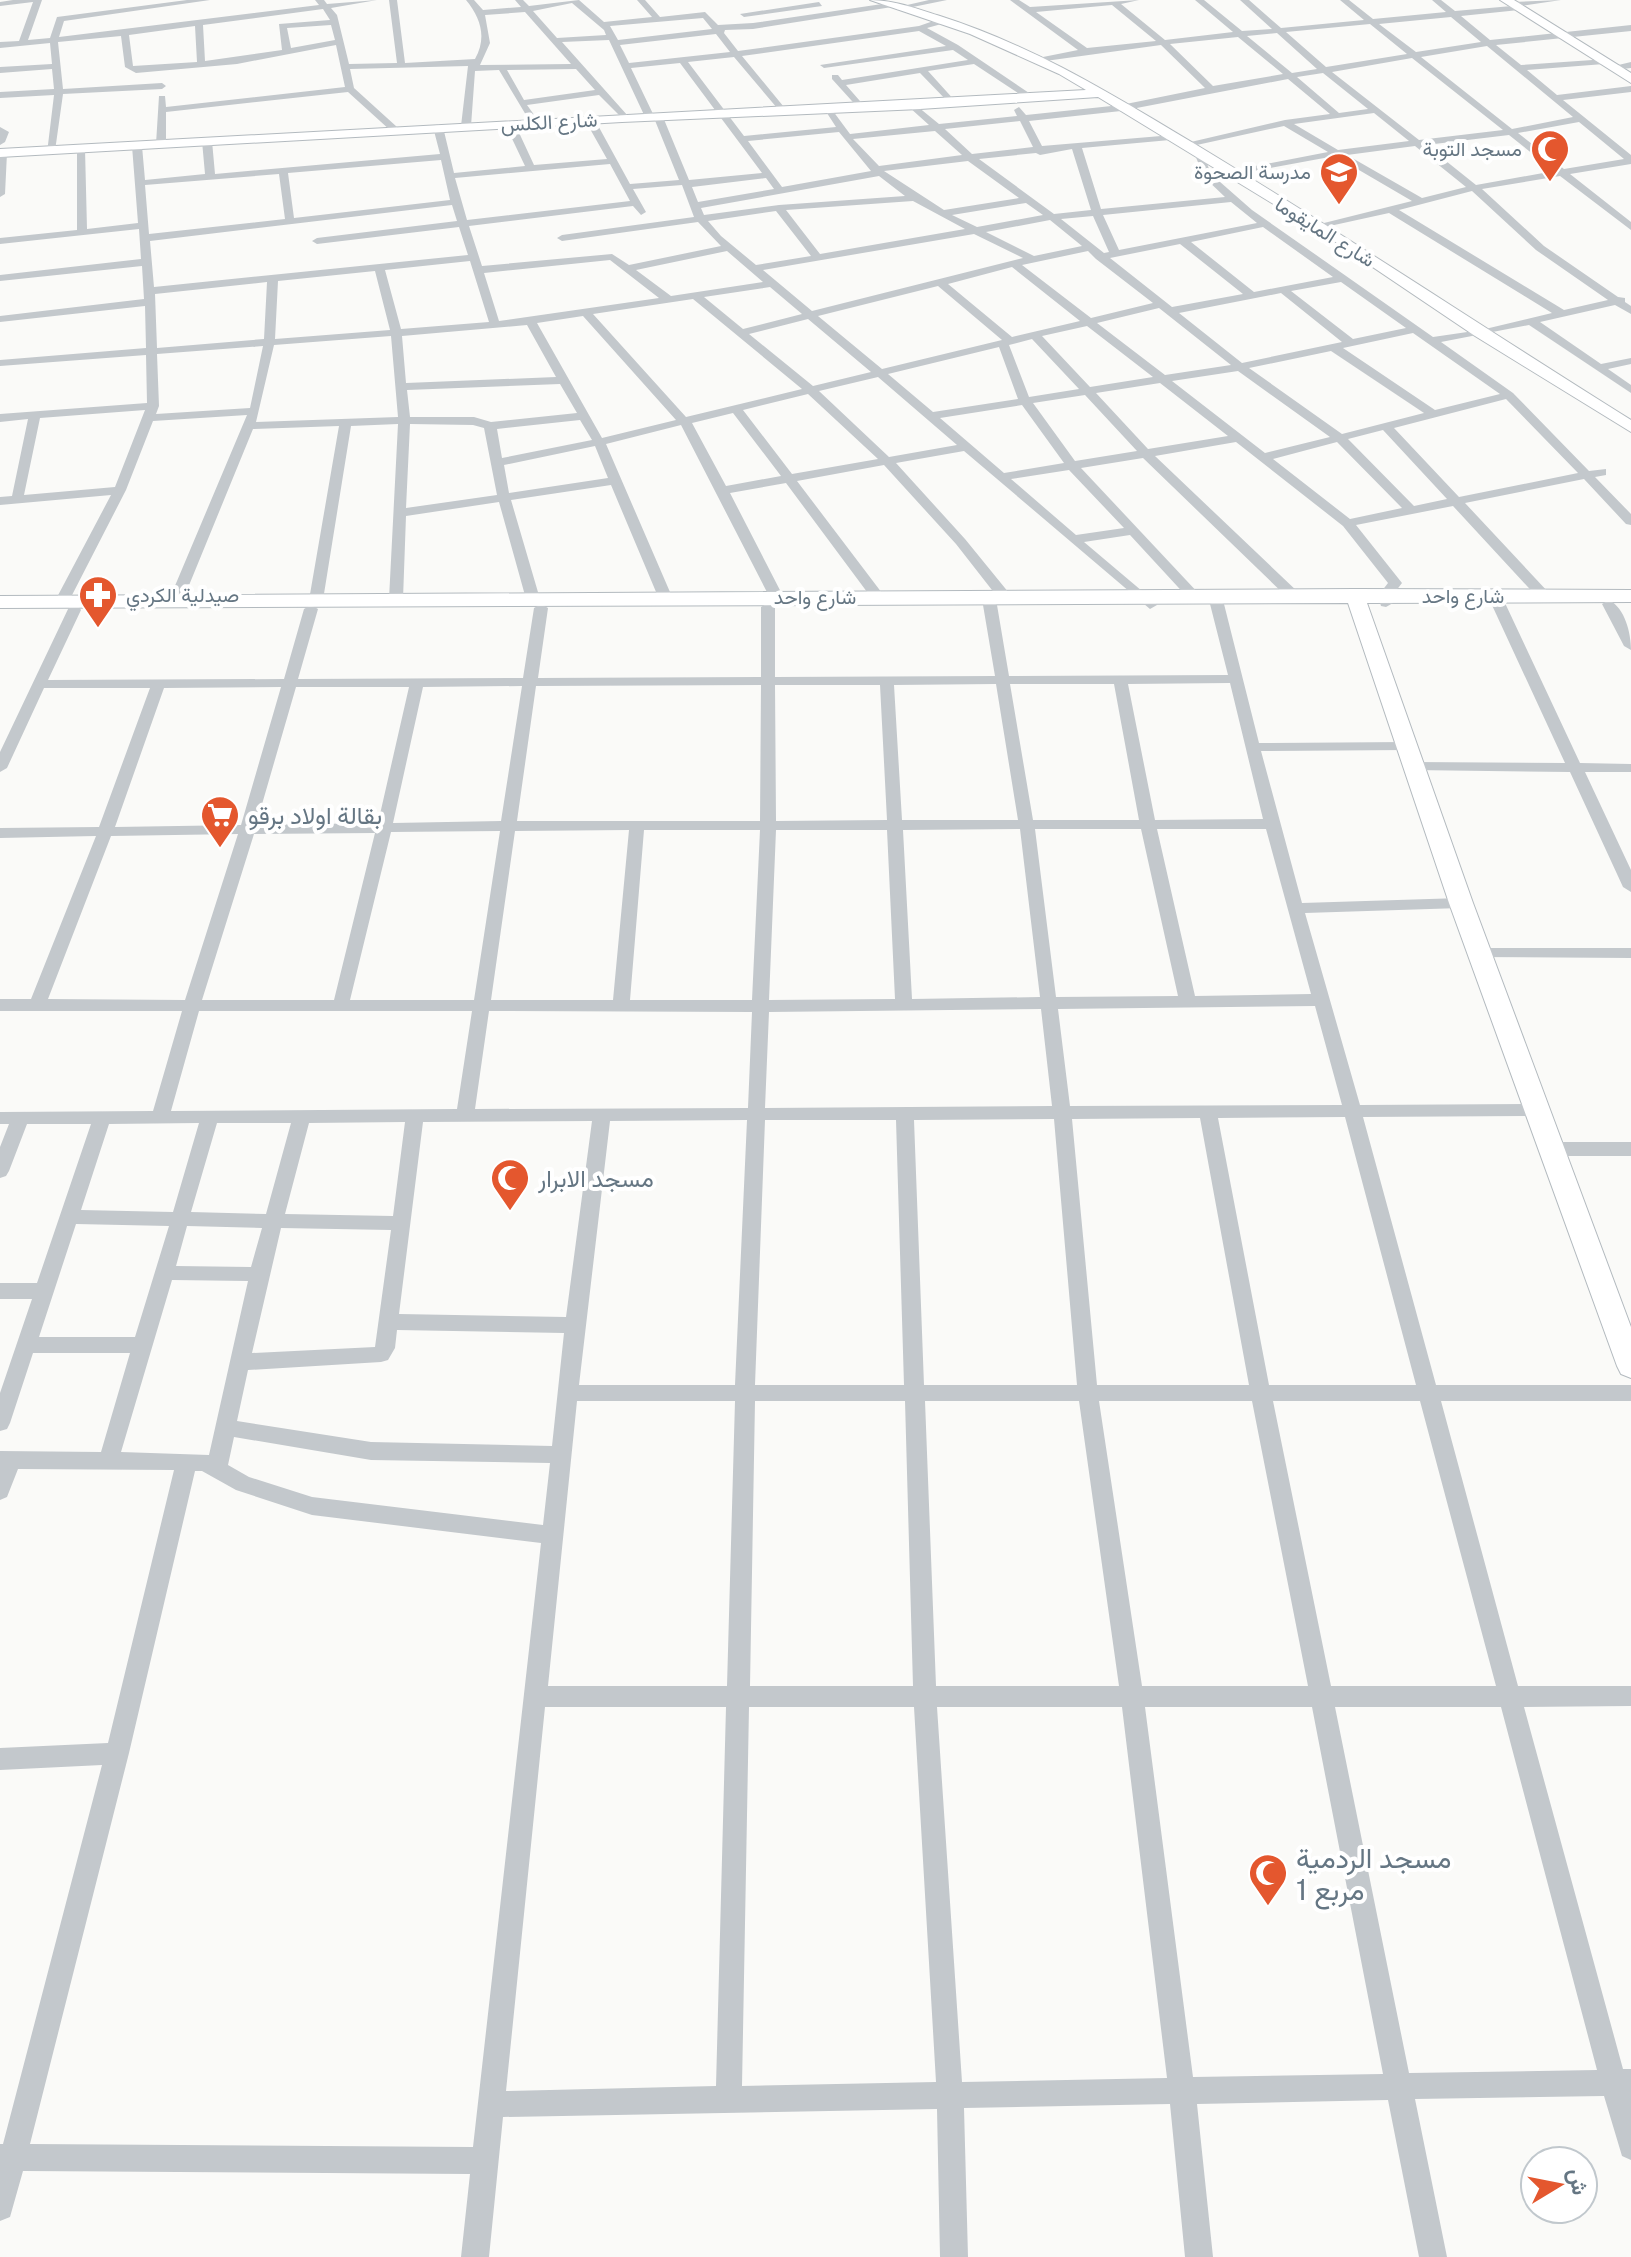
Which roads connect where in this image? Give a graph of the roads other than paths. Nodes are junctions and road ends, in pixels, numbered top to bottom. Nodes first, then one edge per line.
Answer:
1 (36, 0) edge
2 (82, 0) edge
3 (206, 0) edge
4 (371, 0) edge
5 (393, 0) edge
6 (470, 0) edge
7 (519, 0) edge
8 (574, 0) edge
9 (641, 0) edge
10 (943, 0) edge
11 (1014, 0) edge
12 (1135, 0) edge
13 (1199, 0) edge
14 (1244, 0) edge
15 (1344, 0) edge
16 (1436, 0) edge
17 (1557, 0) edge
18 (22, 1) edge
19 (198, 1) edge
20 (1112, 1) edge
21 (831, 2) dead end
22 (324, 3) edge
23 (0, 4) edge
24 (888, 4) edge
25 (1513, 4) edge
26 (528, 9) junction
27 (1028, 10) junction
28 (482, 13) junction
29 (1453, 13) junction
30 (81, 15) junction
31 (657, 18) junction
32 (942, 21) junction
33 (334, 22) junction
34 (1374, 22) junction
35 (202, 23) junction
36 (605, 24) junction
37 (753, 26) junction
38 (920, 28) junction
39 (1631, 28) edge
40 (720, 30) junction
41 (1277, 32) junction
42 (125, 33) junction
43 (1241, 34) junction
44 (1564, 35) junction
45 (54, 40) junction
46 (558, 40) junction
47 (613, 40) junction
48 (23, 42) junction
49 (339, 42) junction
50 (1164, 43) junction
51 (1488, 43) junction
52 (0, 45) edge
53 (806, 46) junction
54 (955, 47) junction
55 (287, 51) junction
56 (1085, 51) junction
57 (734, 55) junction
58 (1415, 55) junction
59 (1041, 60) junction
60 (976, 61) junction
61 (684, 62) junction
62 (401, 63) junction
63 (201, 64) junction
64 (1609, 64) junction
65 (824, 65) junction
66 (1631, 65) edge
67 (54, 66) junction
68 (474, 66) junction
69 (579, 66) junction
70 (625, 66) junction
71 (165, 67) junction
72 (344, 67) junction
73 (502, 68) junction
74 (1519, 68) junction
75 (1323, 69) junction
76 (0, 70) edge
77 (924, 72) junction
78 (1287, 75) junction
79 (1631, 79) edge
80 (841, 83) junction
81 (162, 86) junction
82 (350, 89) junction
83 (1211, 89) junction
84 (1631, 89) edge
85 (59, 92) junction
86 (601, 92) junction
87 (1098, 93) junction
88 (0, 95) edge
89 (1556, 98) junction
90 (1016, 99) junction
91 (1033, 99) junction
92 (951, 102) junction
93 (521, 103) junction
94 (912, 105) junction
95 (861, 108) junction
96 (1121, 108) junction
97 (162, 110) junction
98 (830, 110) junction
99 (1377, 110) junction
100 (783, 112) junction
101 (722, 115) junction
102 (1338, 116) junction
103 (654, 117) junction
104 (625, 118) junction
105 (1022, 119) junction
106 (1580, 119) junction
107 (590, 120) junction
108 (535, 123) junction
109 (1285, 123) junction
110 (510, 124) junction
111 (466, 126) junction
112 (438, 127) junction
113 (936, 128) junction
114 (394, 129) junction
115 (0, 130) edge
116 (1509, 132) junction
117 (843, 133) junction
118 (739, 139) junction
119 (207, 141) junction
120 (1176, 141) junction
121 (1418, 143) junction
122 (161, 144) junction
123 (1076, 145) junction
124 (137, 146) junction
125 (1, 149) edge
126 (80, 149) junction
127 (50, 151) junction
128 (1040, 152) junction
129 (1336, 153) junction
130 (1200, 155) junction
131 (444, 157) junction
132 (972, 159) junction
133 (1631, 160) edge
134 (611, 161) junction
135 (531, 169) junction
136 (283, 171) junction
137 (876, 171) junction
138 (1230, 174) junction
139 (1564, 174) junction
140 (767, 175) junction
141 (449, 176) junction
142 (210, 177) junction
143 (139, 183) junction
144 (688, 183) junction
145 (625, 187) junction
146 (1473, 188) junction
147 (781, 192) junction
148 (0, 194) edge
149 (913, 198) junction
150 (1029, 199) junction
151 (1232, 199) junction
152 (1420, 201) junction
153 (456, 202) junction
154 (635, 203) junction
155 (779, 208) junction
156 (1390, 209) junction
157 (698, 212) junction
158 (945, 213) junction
159 (1097, 213) junction
160 (546, 214) junction
161 (1052, 217) junction
162 (314, 219) junction
163 (290, 222) junction
164 (463, 223) junction
165 (1265, 224) junction
166 (649, 225) junction
167 (1320, 227) junction
168 (1631, 227) edge
169 (978, 230) junction
170 (144, 232) junction
171 (82, 233) junction
172 (562, 238) junction
173 (0, 241) edge
174 (1183, 241) junction
175 (1109, 243) junction
176 (1087, 247) junction
177 (728, 248) junction
178 (1115, 254) junction
179 (320, 257) junction
180 (1100, 257) junction
181 (473, 258) junction
182 (818, 258) junction
183 (1033, 259) junction
184 (576, 260) junction
185 (146, 262) junction
186 (1014, 264) junction
187 (379, 268) junction
188 (628, 268) junction
189 (752, 269) junction
190 (478, 270) junction
191 (0, 278) edge
192 (1344, 278) junction
193 (273, 279) junction
194 (939, 282) junction
195 (770, 284) junction
196 (1283, 290) junction
197 (695, 295) junction
198 (149, 296) junction
199 (1252, 296) junction
200 (1631, 297) edge
201 (668, 299) junction
202 (1614, 301) junction
203 (1166, 308) junction
204 (1631, 311) edge
205 (585, 312) junction
206 (1562, 314) junction
207 (808, 316) junction
208 (0, 319) edge
209 (530, 321) junction
210 (1086, 321) junction
211 (1531, 321) junction
212 (495, 325) junction
213 (1416, 329) junction
214 (396, 333) junction
215 (739, 333) junction
216 (1481, 333) junction
217 (1035, 335) junction
218 (1432, 340) junction
219 (1350, 342) junction
220 (1007, 343) junction
221 (269, 344) junction
222 (1332, 346) junction
223 (152, 351) junction
224 (1631, 361) edge
225 (0, 363) edge
226 (1240, 367) junction
227 (1598, 368) junction
228 (880, 373) junction
229 (561, 380) junction
230 (1163, 381) junction
231 (401, 387) junction
232 (1631, 390) edge
233 (812, 391) junction
234 (1085, 392) junction
235 (1509, 395) junction
236 (1025, 401) junction
237 (736, 409) junction
238 (255, 411) junction
239 (152, 412) junction
240 (1433, 414) junction
241 (35, 415) junction
242 (583, 416) junction
243 (930, 416) junction
244 (0, 418) edge
245 (404, 420) junction
246 (684, 421) junction
247 (345, 424) junction
248 (248, 426) junction
249 (490, 426) junction
250 (1386, 426) junction
251 (1631, 427) edge
252 (1239, 438) junction
253 (1340, 438) junction
254 (599, 442) junction
255 (966, 447) junction
256 (1145, 453) junction
257 (1264, 457) junction
258 (885, 461) junction
259 (497, 463) junction
260 (1072, 466) junction
261 (1602, 472) dead end
262 (1585, 474) junction
263 (1003, 477) junction
264 (788, 478) junction
265 (615, 481) junction
266 (120, 490) junction
267 (720, 491) junction
268 (504, 498) junction
269 (17, 500) junction
270 (1457, 500) junction
271 (0, 501) edge
272 (1410, 509) junction
273 (401, 513) junction
274 (1631, 521) edge
275 (1348, 523) junction
276 (1133, 531) junction
277 (1075, 539) junction
278 (1194, 596) junction
279 (1294, 596) junction
280 (1544, 596) junction
281 (1631, 596) edge
282 (878, 597) junction
283 (396, 599) junction
284 (666, 599) junction
285 (1386, 599) junction
286 (176, 600) junction
287 (997, 600) junction
288 (1145, 600) junction
289 (1356, 600) junction
290 (0, 602) edge
291 (772, 602) junction
292 (566, 603) junction
293 (1498, 603) junction
294 (537, 604) junction
295 (1217, 604) junction
296 (1609, 604) junction
297 (1631, 604) edge
298 (68, 605) junction
299 (314, 605) junction
300 (0, 610) edge
301 (1631, 646) edge
302 (1235, 679) junction
303 (887, 680) junction
304 (1120, 680) junction
305 (1003, 681) junction
306 (290, 682) junction
307 (769, 682) junction
308 (40, 684) junction
309 (158, 684) junction
310 (531, 684) junction
311 (416, 685) junction
312 (1254, 747) junction
313 (1410, 756) junction
314 (2, 759) edge
315 (1573, 768) junction
316 (1631, 768) edge
317 (1272, 824) junction
318 (637, 825) junction
319 (1148, 825) junction
320 (511, 826) junction
321 (768, 826) junction
322 (893, 826) junction
323 (1027, 827) junction
324 (384, 829) junction
325 (247, 831) junction
326 (105, 832) junction
327 (0, 833) edge
328 (1631, 887) edge
329 (1461, 903) junction
330 (1295, 908) junction
331 (1479, 953) junction
332 (1631, 953) edge
333 (1320, 1000) junction
334 (1048, 1002) junction
335 (1188, 1002) junction
336 (904, 1003) junction
337 (192, 1004) junction
338 (341, 1004) junction
339 (0, 1005) edge
340 (37, 1005) junction
341 (481, 1006) junction
342 (621, 1006) junction
343 (762, 1006) junction
344 (1352, 1109) junction
345 (1538, 1110) junction
346 (1062, 1111) junction
347 (1208, 1111) junction
348 (602, 1113) junction
349 (905, 1113) junction
350 (758, 1114) junction
351 (465, 1115) junction
352 (415, 1116) junction
353 (0, 1118) edge
354 (20, 1118) junction
355 (210, 1118) junction
356 (301, 1118) junction
357 (102, 1119) junction
358 (160, 1119) junction
359 (1553, 1149) junction
360 (1631, 1149) edge
361 (0, 1171) edge
362 (68, 1217) junction
363 (180, 1219) junction
364 (273, 1220) junction
365 (401, 1223) junction
366 (163, 1273) junction
367 (259, 1274) junction
368 (0, 1291) edge
369 (43, 1291) junction
370 (389, 1322) junction
371 (575, 1325) junction
372 (26, 1345) junction
373 (142, 1345) junction
374 (240, 1362) junction
375 (1631, 1366) edge
376 (1426, 1391) junction
377 (914, 1392) junction
378 (569, 1393) junction
379 (745, 1393) junction
380 (1631, 1393) edge
381 (1088, 1394) junction
382 (1261, 1394) junction
383 (0, 1423) edge
384 (225, 1427) junction
385 (563, 1455) junction
386 (109, 1459) junction
387 (5, 1460) edge
388 (187, 1461) junction
389 (217, 1467) junction
390 (0, 1491) edge
391 (552, 1535) junction
392 (1508, 1694) junction
393 (1321, 1695) junction
394 (738, 1696) junction
395 (1631, 1696) edge
396 (534, 1697) junction
397 (925, 1698) junction
398 (1132, 1698) junction
399 (117, 1753) junction
400 (0, 1759) edge
401 (1622, 2082) edge
402 (1401, 2088) junction
403 (1182, 2090) junction
404 (950, 2096) junction
405 (729, 2098) junction
406 (493, 2104) junction
407 (1631, 2147) edge
408 (7, 2157) edge
409 (487, 2161) junction
410 (0, 2207) edge
411 (475, 2257) edge
412 (954, 2257) edge
413 (1199, 2257) edge
414 (1433, 2257) edge

1 - 18 street
1 - 48 street
2 - 30 street
3 - 19 street
4 - 22 street
5 - 62 street
6 - 28 street
7 - 26 street
8 - 26 street
8 - 36 street
9 - 31 street
10 - 24 street
11 - 27 street
12 - 20 street
13 - 43 street
14 - 41 street
15 - 34 street
16 - 29 street
17 - 25 street
18 - 23 street
19 - 30 street
19 - 35 street
20 - 27 street
20 - 50 street
21 - 37 street
22 - 33 street
22 - 35 street
24 - 32 street, شارع المايقوما
24 - 37 street
25 - 29 street
25 - 44 street
26 - 28 street
26 - 46 street
27 - 56 street
28 - 68 street
29 - 34 street
29 - 51 street
30 - 45 street
31 - 36 street
31 - 40 street
32 - 38 street
32 - 59 street, شارع المايقوما
33 - 49 street
33 - 55 street
34 - 41 street
34 - 58 street
35 - 42 street
35 - 63 street
36 - 47 street
37 - 40 street
38 - 53 street
38 - 54 street
39 - 44 street
40 - 47 street
40 - 57 street
41 - 43 street
41 - 75 street
42 - 45 street
42 - 71 street
43 - 50 street
43 - 78 street
44 - 51 street
44 - 64 street
45 - 48 street
45 - 67 street
46 - 47 street
46 - 69 street
47 - 70 street
48 - 52 street
49 - 55 street
49 - 72 street
50 - 56 street
50 - 83 street
51 - 58 street
51 - 74 street
53 - 57 street
53 - 65 street
54 - 60 street
54 - 65 street
55 - 63 street
56 - 59 street
57 - 61 street
57 - 100 street
58 - 75 street
58 - 116 street
59 - 87 street, شارع المايقوما
60 - 77 street
60 - 91 street
61 - 70 street
61 - 101 street
62 - 68 street
62 - 72 street
63 - 71 street
64 - 66 street
64 - 74 street
64 - 79 street
65 - 80 street
67 - 76 street
67 - 85 street
68 - 73 street
68 - 111 street
69 - 73 street
69 - 86 street
70 - 103 street
71 - 81 street
72 - 82 street
73 - 93 street
74 - 89 street
75 - 78 street
75 - 99 street
77 - 80 street
77 - 92 street
78 - 83 street
78 - 102 street
80 - 95 street
81 - 85 street
81 - 97 street
82 - 97 street
82 - 114 street
83 - 96 street
84 - 89 street
85 - 88 street
85 - 127 street
86 - 93 street
86 - 104 street
87 - 91 street, شارع الكلس
87 - 96 street, شارع المايقوما
89 - 106 street
90 - 91 street, شارع الكلس
90 - 92 street, شارع الكلس
90 - 105 street
92 - 94 street, شارع الكلس
93 - 108 street
94 - 95 street, شارع الكلس
94 - 113 street
95 - 98 street, شارع الكلس
96 - 105 street
96 - 120 street, شارع المايقوما
97 - 122 street
98 - 100 street, شارع الكلس
98 - 117 street
99 - 102 street
99 - 121 street
100 - 101 street, شارع الكلس
101 - 103 street, شارع الكلس
101 - 118 street
102 - 109 street
103 - 104 street, شارع الكلس
103 - 144 street
104 - 107 street, شارع الكلس
105 - 113 street
105 - 128 street
106 - 116 street
106 - 133 street
107 - 108 street, شارع الكلس
107 - 134 street
108 - 110 street, شارع الكلس
109 - 120 street
109 - 129 street
110 - 111 street, شارع الكلس
110 - 135 street
111 - 112 street, شارع الكلس
112 - 114 street, شارع الكلس
112 - 131 street
113 - 117 street
113 - 132 street
114 - 119 street, شارع الكلس
115 - 125 street
116 - 121 street
116 - 139 street
117 - 118 street
117 - 137 street
118 - 140 street
119 - 122 street, شارع الكلس
119 - 142 street
120 - 123 street
120 - 130 street, شارع المايقوما
121 - 129 street
121 - 146 street
122 - 124 street, شارع الكلس
123 - 128 street
123 - 159 street
124 - 126 street, شارع الكلس
124 - 143 street
125 - 127 street, شارع الكلس
125 - 148 street
126 - 127 street, شارع الكلس
126 - 171 street
128 - 132 street
129 - 138 street
129 - 152 street
130 - 138 street, شارع المايقوما
130 - 151 street
131 - 136 street
131 - 141 street
132 - 137 street
132 - 150 street
133 - 139 street
134 - 135 street
134 - 145 street
135 - 141 street
136 - 142 street
136 - 163 street
137 - 147 street
137 - 149 street
138 - 167 street, شارع المايقوما
139 - 146 street
139 - 168 street
140 - 144 street
140 - 147 street
141 - 153 street
142 - 143 street
143 - 170 street
144 - 145 street
144 - 157 street
145 - 154 street
146 - 152 street
146 - 202 street
147 - 157 street
149 - 155 street
149 - 158 street
150 - 158 street
150 - 161 street
151 - 159 street
151 - 165 street
152 - 156 street
153 - 162 street
153 - 164 street
154 - 160 street
154 - 166 street
155 - 157 street
155 - 182 street
156 - 167 street
156 - 206 street
157 - 166 street
157 - 177 street
158 - 169 street
159 - 161 street
159 - 175 street
160 - 164 street
160 - 172 street
161 - 169 street
161 - 176 street
162 - 163 street
162 - 179 street
163 - 170 street
164 - 179 street
164 - 181 street
165 - 174 street
165 - 192 street
166 - 172 street
167 - 216 street, شارع المايقوما
169 - 182 street
169 - 183 street
170 - 171 street
170 - 185 street
171 - 173 street
172 - 184 street
174 - 178 street
174 - 199 street
175 - 176 street
175 - 178 street
176 - 180 street
176 - 183 street
177 - 188 street
177 - 189 street
178 - 180 street
179 - 187 street
179 - 193 street
180 - 203 street
181 - 187 street
181 - 190 street
182 - 189 street
183 - 186 street
184 - 188 street
184 - 190 street
185 - 191 street
185 - 198 street
186 - 194 street
186 - 210 street
187 - 214 street
188 - 201 street
189 - 195 street
190 - 212 street
192 - 196 street
192 - 213 street
193 - 198 street
193 - 221 street
194 - 207 street
194 - 220 street
195 - 197 street
195 - 207 street
196 - 199 street
196 - 219 street
197 - 201 street
197 - 215 street
198 - 208 street
198 - 223 street
199 - 203 street
200 - 202 street
201 - 205 street
202 - 204 street
202 - 206 street
203 - 210 street
203 - 226 street
205 - 209 street
205 - 246 street
206 - 211 street
207 - 215 street
207 - 228 street
209 - 212 street
209 - 229 street
210 - 217 street
210 - 230 street
211 - 216 street
211 - 227 street
212 - 214 street
213 - 218 street
213 - 219 street
214 - 221 street
214 - 231 street
215 - 233 street
216 - 218 street
216 - 251 street, شارع المايقوما
217 - 220 street
217 - 234 street
218 - 235 street
219 - 222 street
220 - 228 street
220 - 236 street
221 - 223 street
221 - 238 street
222 - 226 street
222 - 240 street
223 - 225 street
223 - 239 street
224 - 227 street
226 - 230 street
226 - 253 street
227 - 232 street
228 - 233 street
228 - 243 street
229 - 231 street
229 - 242 street
230 - 234 street
230 - 252 street
231 - 245 street
233 - 237 street
233 - 258 street
234 - 236 street
234 - 256 street
235 - 240 street
235 - 262 street
236 - 243 street
236 - 260 street
237 - 246 street
237 - 264 street
238 - 239 street
238 - 248 street
239 - 241 street
239 - 266 street
240 - 250 street
241 - 244 street
241 - 269 street
242 - 249 street
242 - 254 street
243 - 255 street
245 - 247 street
245 - 249 street
245 - 273 street
246 - 254 street
246 - 267 street
247 - 248 street
247 - 299 street
248 - 286 street
249 - 259 street
250 - 253 street
250 - 270 street
252 - 256 street
252 - 257 street
253 - 257 street
253 - 272 street
254 - 259 street
254 - 265 street
255 - 258 street
255 - 263 street
256 - 260 street
256 - 279 street
257 - 275 street
258 - 264 street
258 - 287 street
259 - 268 street
260 - 263 street
260 - 276 street
261 - 262 street
262 - 270 street
262 - 274 street
263 - 277 street
264 - 267 street
264 - 282 street
265 - 268 street
265 - 284 street
266 - 269 street
266 - 298 street
267 - 291 street
268 - 273 street
268 - 294 street
269 - 271 street
270 - 272 street
270 - 280 street
272 - 275 street
273 - 283 street
275 - 285 street
276 - 277 street
276 - 278 street
277 - 288 street
278 - 279 street, شارع واحد
278 - 288 street, شارع واحد
279 - 289 street, شارع واحد
280 - 281 street, شارع واحد
280 - 285 street, شارع واحد
282 - 287 street, شارع واحد
282 - 291 street, شارع واحد
283 - 294 street, شارع واحد
283 - 299 street, شارع واحد
284 - 291 street, شارع واحد
284 - 292 street, شارع واحد
285 - 289 street, شارع واحد
285 - 293 street, شارع واحد
286 - 298 street, شارع واحد
286 - 299 street, شارع واحد
287 - 288 street, شارع واحد
287 - 291 street, شارع واحد
287 - 305 street
288 - 295 street, شارع واحد
289 - 295 street, شارع واحد
289 - 313 street
290 - 298 street, شارع واحد
291 - 292 street, شارع واحد
291 - 307 street
292 - 294 street, شارع واحد
293 - 296 street, شارع واحد
293 - 315 street
294 - 299 street, شارع واحد
294 - 310 street
295 - 302 street
296 - 297 street, شارع واحد
296 - 301 street
298 - 299 street, شارع واحد
298 - 300 street, شارع واحد
298 - 308 street
299 - 306 street
302 - 304 street
302 - 312 street
303 - 305 street
303 - 307 street
303 - 322 street
304 - 305 street
304 - 319 street
305 - 323 street
306 - 309 street
306 - 311 street
306 - 325 street
307 - 310 street
307 - 321 street
308 - 309 street
308 - 314 street
309 - 326 street
310 - 311 street
310 - 320 street
311 - 324 street
312 - 313 street
312 - 317 street
313 - 315 street
313 - 329 street
315 - 316 street
315 - 328 street
317 - 319 street
317 - 330 street
318 - 320 street
318 - 321 street
318 - 342 street
319 - 323 street
319 - 335 street
320 - 324 street
320 - 341 street
321 - 322 street
321 - 343 street
322 - 323 street
322 - 336 street
323 - 334 street
324 - 325 street
324 - 338 street
325 - 326 street
325 - 337 street
326 - 327 street
326 - 340 street
329 - 330 street
329 - 331 street
330 - 333 street
331 - 332 street
331 - 345 street
333 - 335 street
333 - 344 street
334 - 335 street
334 - 336 street
334 - 346 street
336 - 343 street
337 - 338 street
337 - 340 street
337 - 358 street
338 - 341 street
339 - 340 street
341 - 342 street
341 - 351 street
342 - 343 street
343 - 350 street
344 - 345 street
344 - 347 street
344 - 376 street
345 - 359 street
346 - 347 street
346 - 349 street
346 - 381 street
347 - 382 street
348 - 350 street
348 - 351 street
348 - 371 street
349 - 350 street
349 - 377 street
350 - 379 street
351 - 352 street
352 - 356 street
352 - 365 street
353 - 354 street
354 - 357 street
354 - 361 street
355 - 356 street
355 - 358 street
355 - 363 street
356 - 364 street
357 - 358 street
357 - 362 street
359 - 360 street
359 - 375 street
362 - 363 street
362 - 369 street
363 - 364 street
363 - 366 street
364 - 365 street
364 - 367 street
365 - 370 street
366 - 367 street
366 - 373 street
367 - 374 street
368 - 369 street
369 - 372 street
370 - 371 street
370 - 374 street
371 - 378 street
372 - 373 street
372 - 383 street
373 - 386 street
374 - 384 street
376 - 380 street
376 - 382 street
376 - 392 street
377 - 379 street
377 - 381 street
377 - 397 street
378 - 379 street
378 - 385 street
379 - 394 street
381 - 382 street
381 - 398 street
382 - 393 street
384 - 385 street
384 - 389 street
385 - 391 street
386 - 387 street
386 - 388 street
387 - 390 street
388 - 389 street
388 - 399 street
389 - 391 street
391 - 396 street
392 - 393 street
392 - 395 street
392 - 401 street
393 - 398 street
393 - 402 street
394 - 396 street
394 - 397 street
394 - 405 street
396 - 406 street
397 - 398 street
397 - 404 street
398 - 403 street
399 - 400 street
399 - 408 street
401 - 402 street
401 - 407 street
402 - 403 street
402 - 414 street
403 - 404 street
403 - 413 street
404 - 405 street
404 - 412 street
405 - 406 street
406 - 409 street
408 - 409 street
408 - 410 street
409 - 411 street

